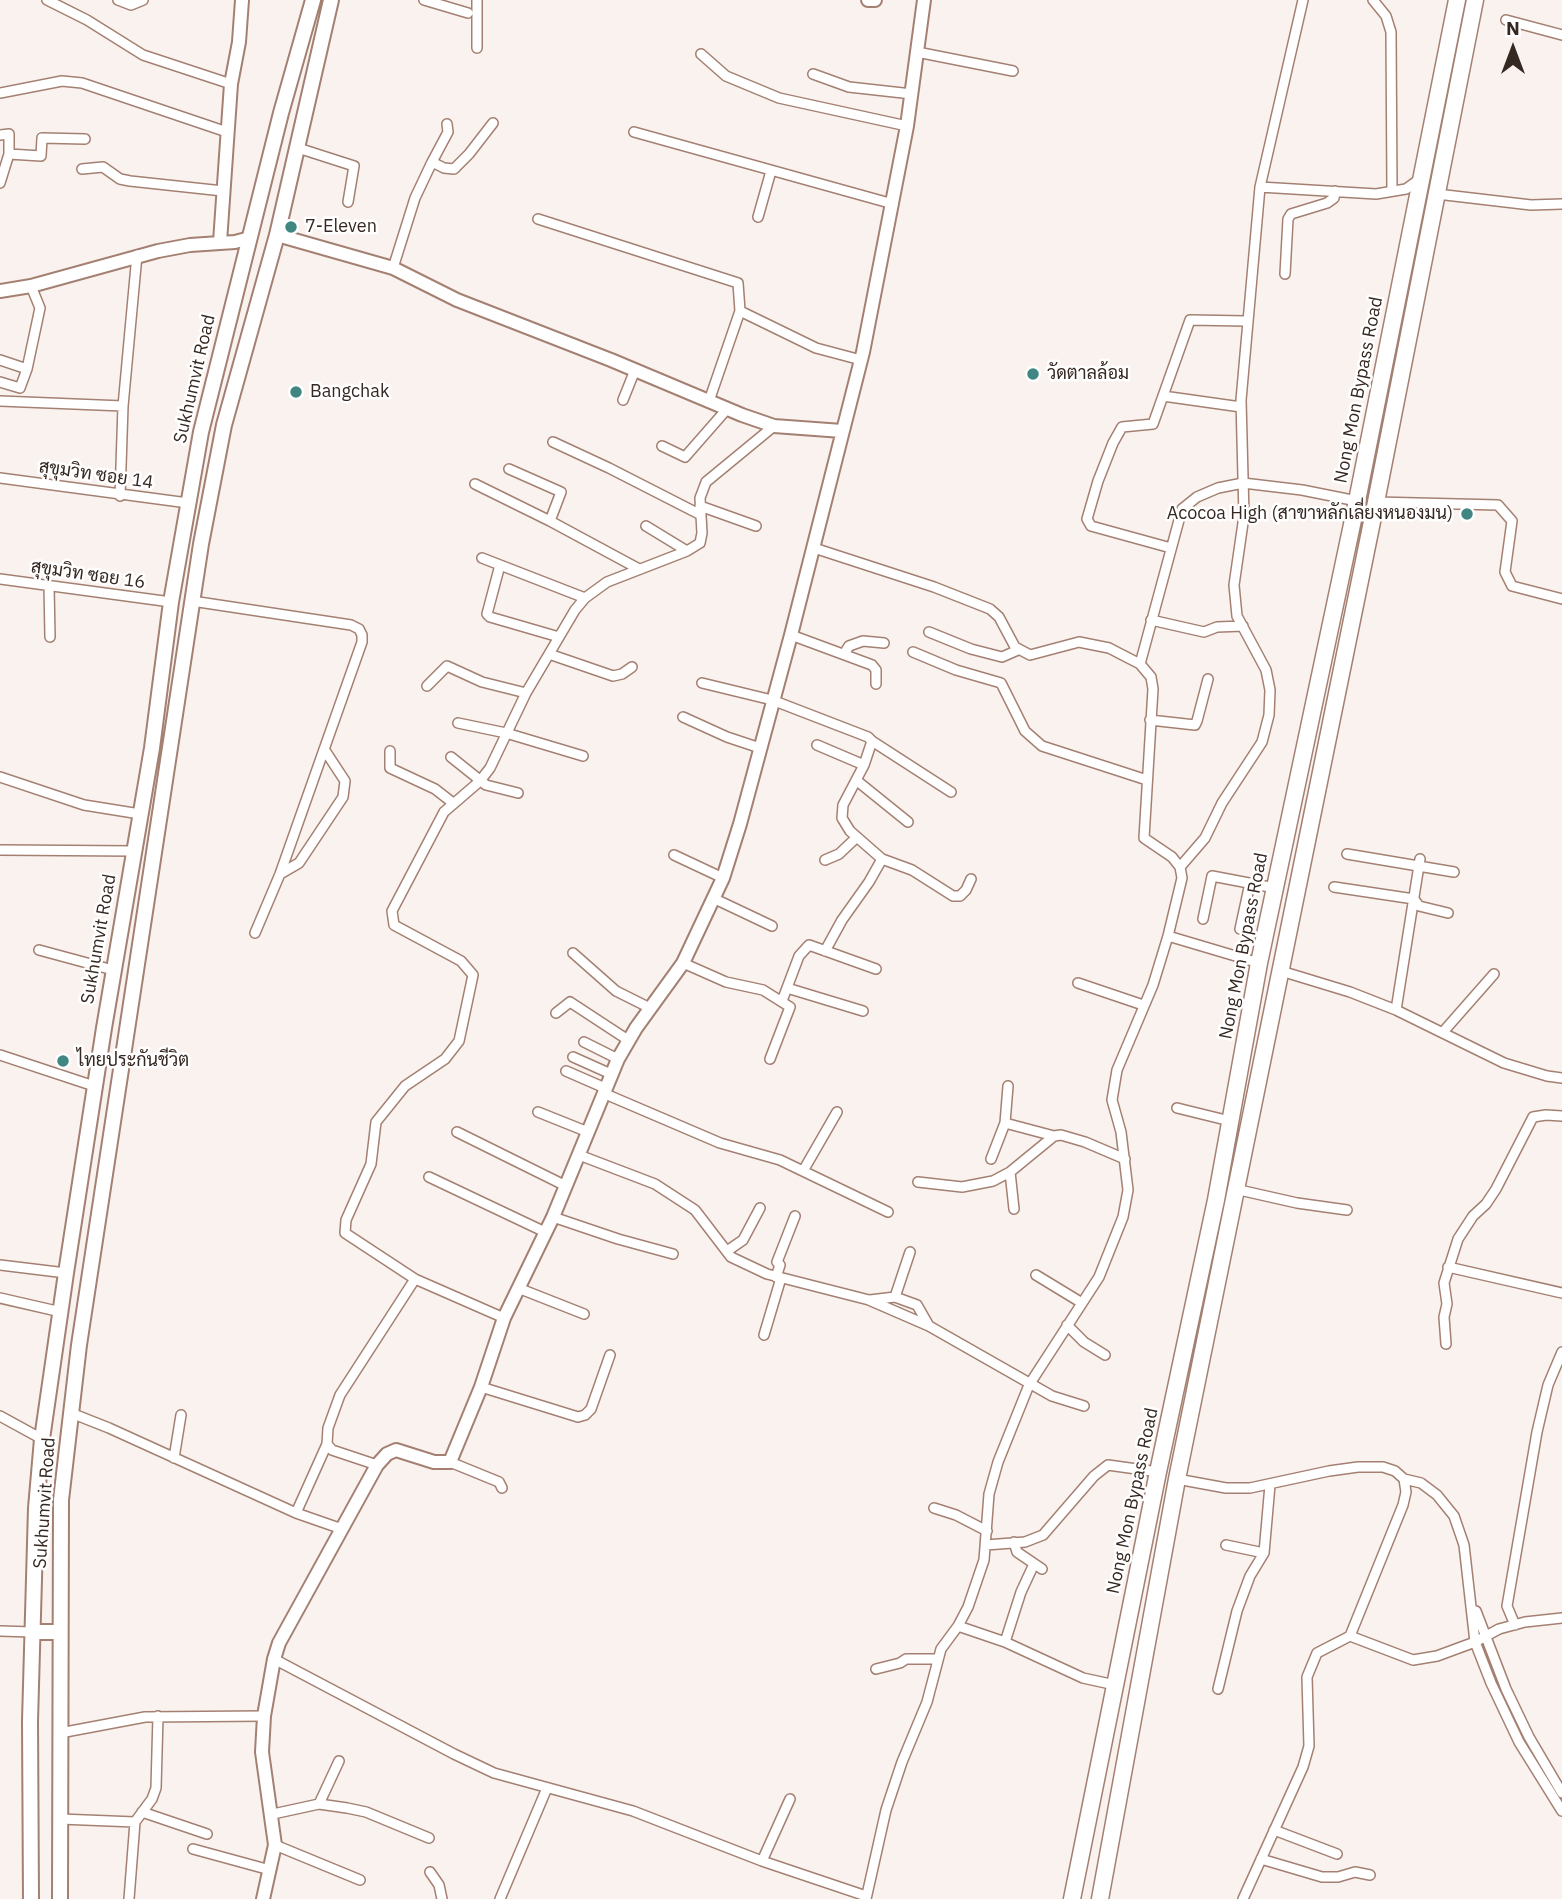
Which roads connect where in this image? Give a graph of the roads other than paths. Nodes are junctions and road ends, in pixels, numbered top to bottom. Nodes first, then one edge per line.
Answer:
1 (47, 0) edge
2 (118, 0) edge
3 (143, 0) edge
4 (242, 0) edge
5 (313, 0) edge
6 (331, 0) edge
7 (424, 0) edge
8 (477, 0) edge
9 (868, 0) edge
10 (874, 0) edge
11 (924, 0) edge
12 (1303, 0) edge
13 (1373, 0) edge
14 (1457, 0) edge
15 (1475, 0) edge
16 (468, 13) dead end
17 (1506, 20) dead end
18 (1451, 27) junction
19 (1468, 30) junction
20 (1562, 35) edge
21 (477, 48) dead end
22 (917, 52) junction
23 (701, 54) dead end
24 (1013, 71) dead end
25 (813, 74) dead end
26 (231, 84) junction
27 (0, 93) edge
28 (912, 94) junction
29 (493, 123) dead end
30 (447, 124) dead end
31 (907, 126) junction
32 (227, 132) junction
33 (634, 132) dead end
34 (0, 135) edge
35 (85, 139) dead end
36 (298, 148) junction
37 (9, 153) junction
38 (432, 162) junction
39 (82, 169) dead end
40 (771, 171) junction
41 (1420, 179) junction
42 (0, 183) edge
43 (1260, 187) junction
44 (223, 191) junction
45 (1335, 191) junction
46 (1392, 191) junction
47 (1437, 194) junction
48 (348, 202) dead end
49 (893, 204) junction
50 (1562, 204) edge
51 (758, 217) dead end
52 (538, 219) dead end
53 (277, 235) junction
54 (250, 238) junction
55 (220, 242) junction
56 (138, 255) junction
57 (393, 268) junction
58 (1285, 274) dead end
59 (31, 286) junction
60 (0, 291) edge
61 (740, 311) junction
62 (1246, 321) junction
63 (0, 360) edge
64 (861, 360) junction
65 (27, 369) junction
66 (635, 370) junction
67 (0, 382) edge
68 (1163, 396) junction
69 (623, 400) dead end
70 (0, 401) edge
71 (709, 401) junction
72 (123, 406) junction
73 (1241, 407) junction
74 (727, 409) junction
75 (774, 426) junction
76 (842, 431) junction
77 (553, 442) dead end
78 (662, 446) dead end
79 (509, 469) dead end
80 (0, 478) edge
81 (1243, 483) junction
82 (475, 484) dead end
83 (120, 496) junction
84 (1357, 501) junction
85 (1376, 502) junction
86 (188, 503) junction
87 (701, 510) junction
88 (550, 521) junction
89 (646, 526) dead end
90 (756, 526) dead end
91 (814, 548) junction
92 (1171, 548) junction
93 (687, 551) junction
94 (482, 558) dead end
95 (500, 565) junction
96 (639, 569) junction
97 (0, 579) edge
98 (50, 586) junction
99 (585, 598) junction
100 (1562, 599) edge
101 (191, 601) junction
102 (171, 602) junction
103 (1151, 620) junction
104 (1243, 626) junction
105 (929, 632) dead end
106 (791, 635) junction
107 (50, 637) dead end
108 (559, 637) junction
109 (884, 643) dead end
110 (1018, 650) junction
111 (913, 652) dead end
112 (549, 654) junction
113 (844, 654) junction
114 (1140, 664) junction
115 (632, 667) dead end
116 (1208, 679) dead end
117 (702, 682) dead end
118 (876, 684) dead end
119 (427, 686) dead end
120 (526, 693) junction
121 (772, 700) junction
122 (683, 716) dead end
123 (1150, 720) junction
124 (458, 723) dead end
125 (506, 733) junction
126 (872, 741) junction
127 (817, 745) dead end
128 (760, 748) junction
129 (324, 749) junction
130 (390, 751) dead end
131 (583, 756) dead end
132 (451, 757) dead end
133 (864, 765) junction
134 (0, 777) edge
135 (1298, 779) junction
136 (856, 780) junction
137 (1147, 780) junction
138 (480, 781) junction
139 (1319, 783) junction
140 (951, 792) dead end
141 (518, 793) dead end
142 (453, 803) junction
143 (140, 814) junction
144 (908, 822) dead end
145 (857, 837) junction
146 (0, 850) edge
147 (134, 851) junction
148 (674, 855) dead end
149 (1347, 855) dead end
150 (882, 859) junction
151 (825, 860) dead end
152 (1420, 863) junction
153 (1180, 867) junction
154 (1454, 872) dead end
155 (280, 874) junction
156 (723, 878) junction
157 (971, 879) dead end
158 (1250, 883) junction
159 (1334, 887) dead end
160 (1275, 888) junction
161 (715, 899) junction
162 (1414, 899) junction
163 (1448, 912) dead end
164 (1203, 919) dead end
165 (772, 926) dead end
166 (1240, 929) dead end
167 (256, 933) dead end
168 (1168, 936) junction
169 (39, 950) dead end
170 (825, 951) junction
171 (573, 953) dead end
172 (1259, 962) junction
173 (683, 963) junction
174 (876, 969) dead end
175 (113, 970) junction
176 (1281, 971) junction
177 (1494, 974) dead end
178 (1078, 983) dead end
179 (787, 988) junction
180 (782, 1001) junction
181 (1143, 1005) junction
182 (650, 1008) junction
183 (1396, 1010) junction
184 (863, 1011) dead end
185 (556, 1013) dead end
186 (1443, 1032) junction
187 (628, 1040) junction
188 (584, 1042) dead end
189 (0, 1055) edge
190 (573, 1057) dead end
191 (618, 1059) junction
192 (770, 1059) dead end
193 (566, 1071) dead end
194 (611, 1074) junction
195 (1562, 1078) edge
196 (94, 1086) junction
197 (1008, 1086) dead end
198 (604, 1091) junction
199 (1177, 1108) dead end
200 (538, 1112) dead end
201 (837, 1112) dead end
202 (1562, 1116) edge
203 (1230, 1121) junction
204 (1006, 1123) junction
205 (457, 1132) dead end
206 (588, 1132) junction
207 (1054, 1136) junction
208 (579, 1155) junction
209 (991, 1159) dead end
210 (1125, 1159) junction
211 (803, 1171) junction
212 (1010, 1172) junction
213 (429, 1177) dead end
214 (918, 1182) dead end
215 (566, 1186) junction
216 (1236, 1189) junction
217 (760, 1208) dead end
218 (1014, 1209) dead end
219 (1347, 1210) dead end
220 (888, 1212) dead end
221 (795, 1216) dead end
222 (552, 1217) junction
223 (545, 1232) junction
224 (727, 1251) junction
225 (910, 1252) dead end
226 (673, 1254) dead end
227 (0, 1265) edge
228 (1448, 1267) junction
229 (66, 1273) junction
230 (1036, 1275) dead end
231 (778, 1277) junction
232 (415, 1279) junction
233 (518, 1288) junction
234 (1562, 1293) edge
235 (895, 1297) junction
236 (0, 1298) edge
237 (869, 1300) junction
238 (1082, 1303) junction
239 (61, 1312) junction
240 (584, 1314) dead end
241 (504, 1318) junction
242 (1067, 1325) junction
243 (929, 1326) junction
244 (764, 1335) dead end
245 (1446, 1344) dead end
246 (1562, 1352) edge
247 (610, 1354) dead end
248 (1105, 1355) dead end
249 (1029, 1385) junction
250 (481, 1387) junction
251 (1084, 1406) dead end
252 (71, 1413) junction
253 (181, 1415) dead end
254 (0, 1416) edge
255 (42, 1439) junction
256 (327, 1444) junction
257 (174, 1458) junction
258 (450, 1462) junction
259 (377, 1465) junction
260 (1158, 1472) junction
261 (1177, 1479) junction
262 (1404, 1479) junction
263 (1270, 1485) junction
264 (502, 1488) dead end
265 (934, 1508) dead end
266 (296, 1513) junction
267 (342, 1529) junction
268 (987, 1531) junction
269 (1014, 1542) junction
270 (986, 1545) junction
271 (1226, 1545) dead end
272 (1264, 1553) junction
273 (1472, 1601) junction
274 (1562, 1618) edge
275 (1515, 1625) junction
276 (958, 1626) junction
277 (0, 1631) edge
278 (32, 1632) junction
279 (60, 1632) junction
280 (1350, 1636) junction
281 (1486, 1636) junction
282 (1006, 1642) junction
283 (1475, 1642) junction
284 (274, 1659) junction
285 (938, 1659) junction
286 (876, 1669) dead end
287 (1115, 1685) junction
288 (1218, 1689) dead end
289 (158, 1716) junction
290 (264, 1716) junction
291 (1107, 1726) junction
292 (1131, 1730) junction
293 (60, 1733) junction
294 (339, 1761) dead end
295 (547, 1788) junction
296 (1562, 1793) edge
297 (790, 1799) dead end
298 (319, 1804) junction
299 (1562, 1811) edge
300 (142, 1812) junction
301 (273, 1814) junction
302 (60, 1819) junction
303 (135, 1822) junction
304 (1274, 1829) junction
305 (207, 1834) dead end
306 (429, 1838) dead end
307 (275, 1846) junction
308 (193, 1849) dead end
309 (1337, 1854) dead end
310 (1261, 1859) junction
311 (762, 1861) junction
312 (270, 1870) junction
313 (430, 1872) dead end
314 (1370, 1875) dead end
315 (360, 1880) dead end
316 (866, 1897) edge
317 (31, 1899) edge
318 (60, 1899) edge
319 (129, 1899) edge
320 (263, 1899) edge
321 (442, 1899) edge
322 (500, 1899) edge
323 (1072, 1899) edge
324 (1100, 1899) edge
325 (1243, 1899) edge

1 - 26 street
2 - 3 street
4 - 26 street
5 - 54 main road, Sukhumvit Road
6 - 36 main road, Sukhumvit Road
7 - 16 street
8 - 21 street
9 - 10 street
11 - 22 street
12 - 43 street
13 - 46 street
14 - 18 highway, Nong Mon Bypass Road
15 - 19 highway
17 - 20 street
18 - 19 highway
18 - 41 highway, Nong Mon Bypass Road
19 - 47 highway
22 - 24 street
22 - 28 street
23 - 31 street
25 - 28 street
26 - 32 street
27 - 32 street
28 - 31 street
29 - 38 street
30 - 38 street
31 - 49 street
32 - 44 street
33 - 40 street
34 - 37 street
35 - 37 street
36 - 48 street
36 - 53 main road, Sukhumvit Road
37 - 42 street
38 - 57 street
39 - 44 street
40 - 49 street
40 - 51 street
41 - 46 street
41 - 84 highway, Nong Mon Bypass Road
43 - 45 street
43 - 62 street
44 - 55 street
45 - 46 street
45 - 58 street
47 - 50 street
47 - 85 highway
49 - 64 street
52 - 61 street
53 - 54 main road
53 - 57 street
53 - 101 main road, Sukhumvit Road
54 - 55 street
54 - 86 main road, Sukhumvit Road
55 - 56 street
56 - 59 street
56 - 72 street
57 - 66 street
59 - 60 street
59 - 65 street
61 - 64 street
61 - 71 street
62 - 68 street
62 - 73 street
63 - 65 street
64 - 76 street
65 - 67 street
66 - 69 street
66 - 71 street
68 - 73 street
68 - 92 street
70 - 72 street
71 - 74 street
72 - 83 street
73 - 81 street
74 - 75 street
74 - 78 street
75 - 76 street
75 - 87 street
76 - 91 street
77 - 87 street
79 - 88 street
80 - 83 street, สุขุมวิท ซอย 14
81 - 84 street
81 - 92 street
81 - 104 street
82 - 88 street
83 - 86 street, สุขุมวิท ซอย 14
84 - 135 highway, Nong Mon Bypass Road
85 - 100 street
85 - 139 highway
86 - 102 main road, Sukhumvit Road
87 - 90 street
87 - 93 street
88 - 96 street
89 - 93 street
91 - 106 street
91 - 110 street
92 - 103 street
93 - 96 street
94 - 95 street
95 - 99 street
95 - 108 street
96 - 99 street
97 - 98 street, สุขุมวิท ซอย 16
98 - 102 street, สุขุมวิท ซอย 16
98 - 107 street
99 - 108 street
101 - 129 street
101 - 252 main road, Sukhumvit Road
102 - 143 main road, Sukhumvit Road
103 - 104 street
103 - 114 street
104 - 153 street
105 - 110 street
106 - 113 street
106 - 121 street
108 - 112 street
109 - 113 street
110 - 114 street
111 - 137 street
112 - 115 street
112 - 120 street
113 - 118 street
114 - 123 street
116 - 123 street
117 - 121 street
119 - 120 street
120 - 125 street
121 - 126 street
121 - 128 street
122 - 128 street
123 - 137 street
124 - 125 street
125 - 131 street
125 - 138 street
126 - 133 street
126 - 140 street
127 - 133 street
128 - 156 street
129 - 155 street
129 - 155 street
130 - 142 street
132 - 138 street
133 - 136 street
134 - 143 street
135 - 139 highway
135 - 160 highway, Nong Mon Bypass Road
136 - 144 street
136 - 145 street
137 - 153 street
138 - 141 street
138 - 142 street
139 - 176 highway
142 - 232 street
143 - 147 main road, Sukhumvit Road
145 - 150 street
145 - 151 street
146 - 147 street
147 - 175 main road, Sukhumvit Road
148 - 156 street
149 - 152 street
150 - 157 street
150 - 170 street
152 - 154 street
152 - 162 street
153 - 168 street
155 - 167 street
156 - 161 street
158 - 160 street
158 - 164 street
158 - 166 street
159 - 162 street
160 - 172 highway, Nong Mon Bypass Road
161 - 165 street
161 - 173 street
162 - 163 street
162 - 183 street
168 - 172 street
168 - 181 street
169 - 175 street
170 - 174 street
170 - 179 street
171 - 182 street
172 - 203 highway, Nong Mon Bypass Road
173 - 180 street
173 - 182 street
175 - 196 main road, Sukhumvit Road
176 - 183 street
176 - 216 highway
177 - 186 street
178 - 181 street
179 - 180 street
179 - 184 street
180 - 192 street
181 - 210 street
182 - 187 street
183 - 186 street
185 - 187 street
186 - 195 street
187 - 191 street
188 - 191 street
189 - 196 street
190 - 194 street
191 - 194 street
193 - 198 street
194 - 198 street
196 - 229 main road, Sukhumvit Road
197 - 204 street
198 - 206 street
198 - 211 street
199 - 203 street
200 - 206 street
201 - 211 street
202 - 228 street
203 - 260 highway, Nong Mon Bypass Road
204 - 207 street
204 - 209 street
205 - 215 street
206 - 208 street
207 - 210 street
207 - 212 street
208 - 215 street
208 - 224 street
210 - 238 street
211 - 220 street
212 - 214 street
212 - 218 street
213 - 223 street
215 - 222 street
216 - 219 street
216 - 261 highway
217 - 224 street
221 - 231 street
222 - 223 street
222 - 226 street
223 - 233 street
224 - 231 street
225 - 235 street
227 - 229 street
228 - 234 street
228 - 245 street
229 - 239 main road, Sukhumvit Road
230 - 238 street
231 - 237 street
231 - 244 street
232 - 241 street
232 - 256 street
233 - 240 street
233 - 241 street
235 - 237 street
235 - 243 street
236 - 239 street
237 - 243 street
238 - 242 street
239 - 255 main road, Sukhumvit Road
241 - 250 street
242 - 248 street
242 - 249 street
243 - 249 street
246 - 275 street
247 - 250 street
249 - 251 street
249 - 268 street
250 - 258 street
252 - 257 street
252 - 279 main road, Sukhumvit Road
253 - 257 street
254 - 255 street
255 - 278 main road, Sukhumvit Road
256 - 259 street
256 - 266 street
257 - 266 street
258 - 259 street
258 - 264 street
259 - 267 street
260 - 269 street
260 - 287 highway, Nong Mon Bypass Road
261 - 263 street
261 - 292 highway
262 - 263 street
262 - 273 street
262 - 280 street
263 - 272 street
265 - 268 street
266 - 267 street
267 - 284 street
268 - 270 street
269 - 270 street
269 - 282 street
270 - 276 street
271 - 272 street
272 - 288 street
273 - 281 street
273 - 283 street
274 - 275 street
275 - 281 street
276 - 282 street
276 - 285 street
277 - 278 street
278 - 279 main road
278 - 317 main road, Sukhumvit Road
279 - 293 main road, Sukhumvit Road
280 - 283 street
280 - 304 street
281 - 283 street
281 - 296 street
282 - 287 street
283 - 299 street
284 - 290 street
284 - 295 street
285 - 286 street
285 - 316 street
287 - 291 highway, Nong Mon Bypass Road
289 - 290 street
289 - 293 street
289 - 300 street
290 - 301 street
291 - 292 highway
291 - 323 highway, Nong Mon Bypass Road
292 - 324 highway
293 - 302 main road, Sukhumvit Road
294 - 298 street
295 - 311 street
295 - 322 street
297 - 311 street
298 - 301 street
298 - 306 street
300 - 303 street
300 - 305 street
301 - 307 street
302 - 303 street
302 - 318 main road, Sukhumvit Road
303 - 319 street
304 - 309 street
304 - 310 street
307 - 312 street
307 - 315 street
308 - 312 street
310 - 314 street
310 - 325 street
311 - 316 street
312 - 320 street
313 - 321 street

